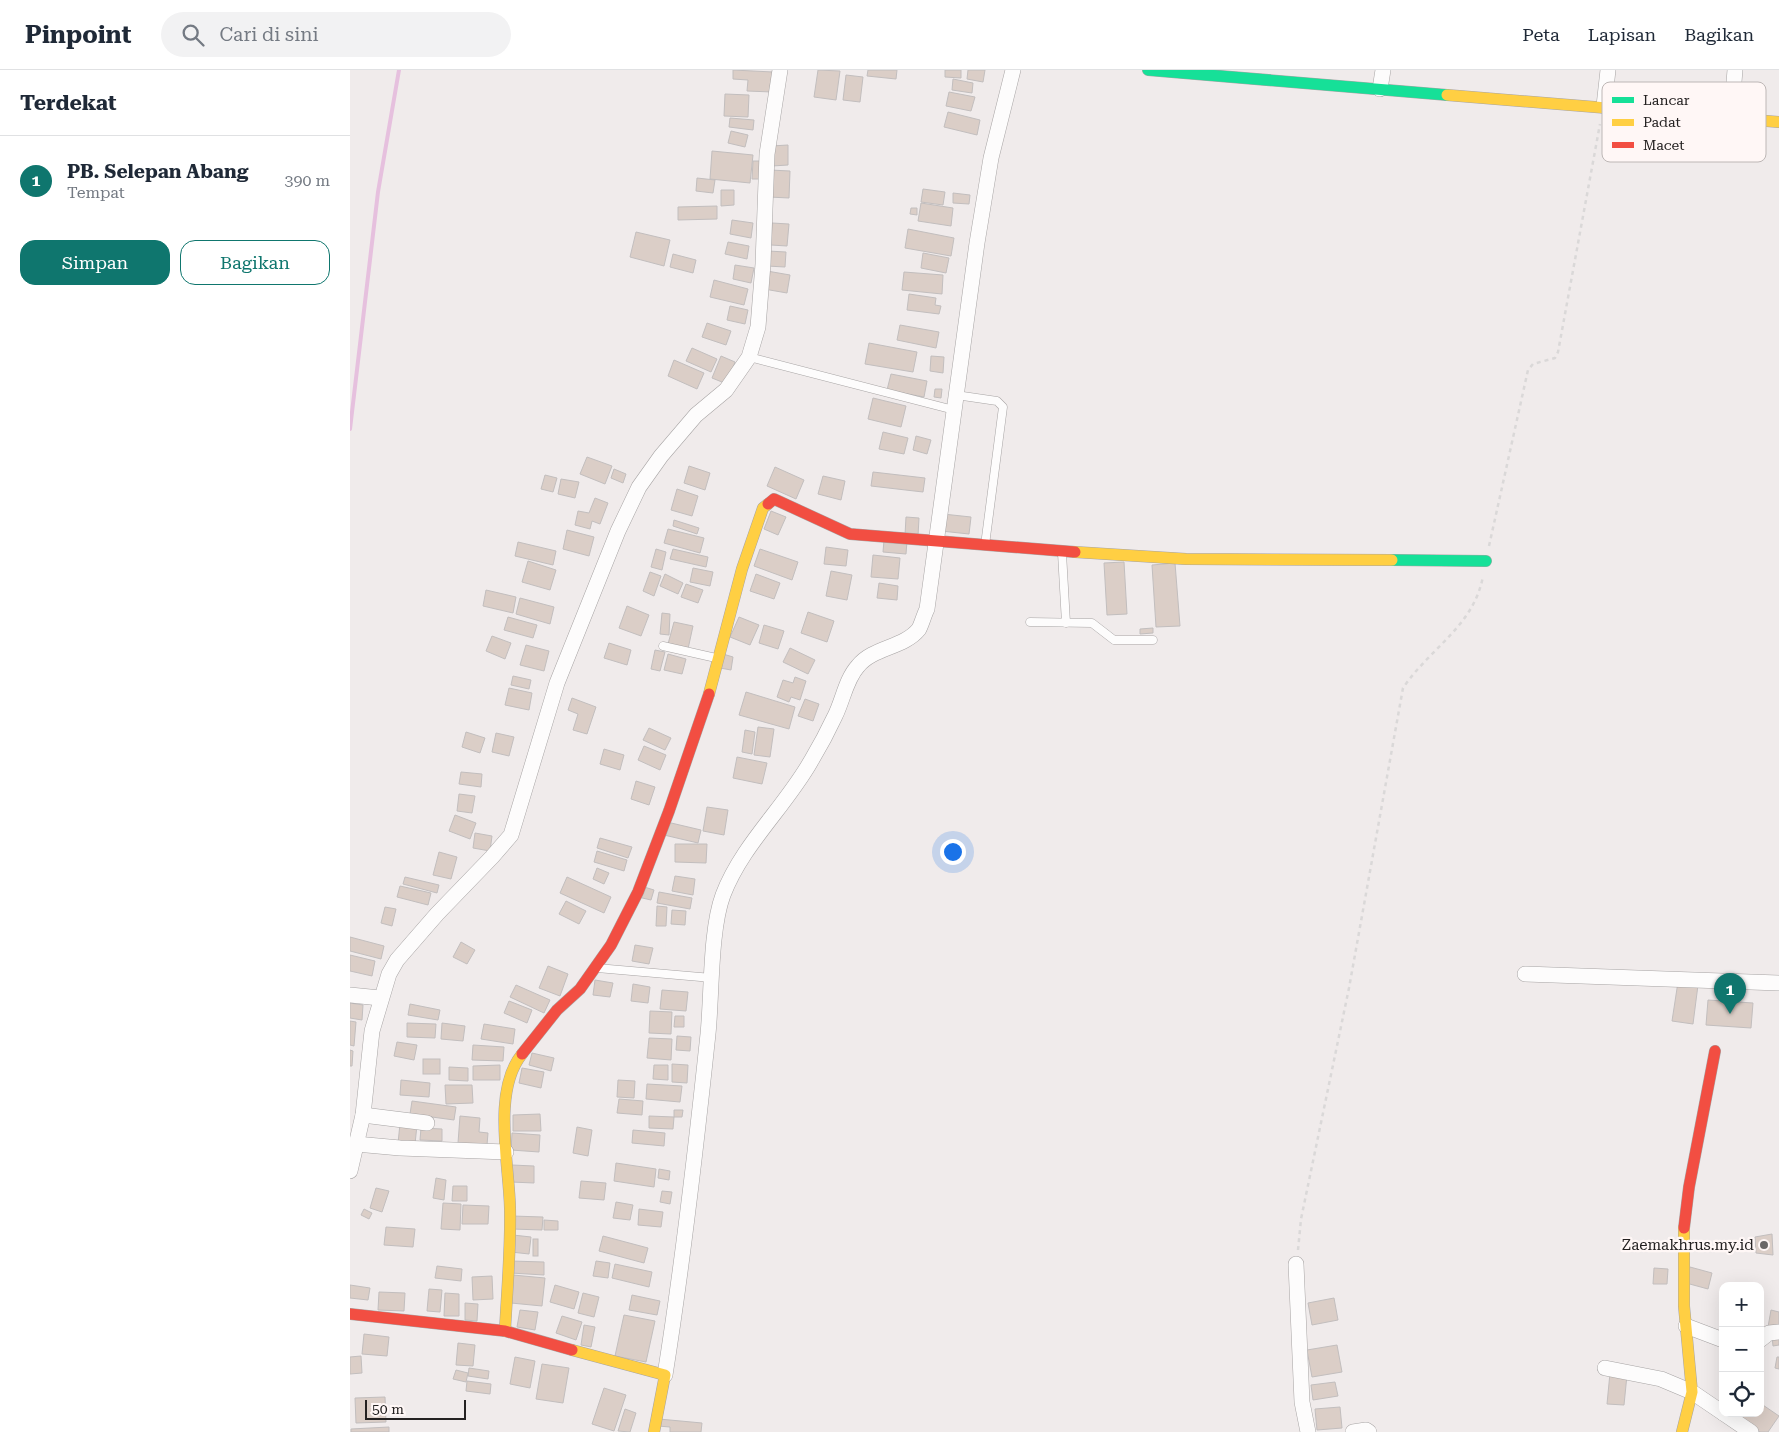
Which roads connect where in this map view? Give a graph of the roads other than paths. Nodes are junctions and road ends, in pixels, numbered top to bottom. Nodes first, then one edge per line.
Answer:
1 (780, 70) edge
2 (1013, 70) edge
3 (1148, 70) edge
4 (1383, 70) edge
5 (1380, 89) junction
6 (1602, 106) edge
7 (1766, 121) edge
8 (1779, 122) edge
9 (749, 357) junction
10 (956, 395) junction
11 (954, 410) junction
12 (936, 540) junction
13 (984, 546) junction
14 (1062, 552) junction
15 (1486, 561) road end
16 (1030, 622) dead end
17 (1066, 623) junction
18 (1153, 640) dead end
19 (663, 646) dead end
20 (718, 659) junction
21 (594, 968) junction
22 (1525, 974) dead end
23 (712, 978) junction
24 (1779, 983) edge
25 (350, 995) edge
26 (380, 998) junction
27 (1716, 1051) dead end
28 (362, 1115) junction
29 (426, 1123) dead end
30 (356, 1144) junction
31 (506, 1152) junction
32 (350, 1172) edge
33 (1296, 1264) road end
34 (350, 1314) edge
35 (1686, 1326) junction
36 (505, 1331) junction
37 (1779, 1332) edge
38 (1764, 1337) edge
39 (1719, 1338) edge
40 (1605, 1368) dead end
41 (665, 1375) junction
42 (1692, 1392) junction
43 (1719, 1410) edge
44 (1729, 1417) edge
45 (654, 1432) edge
46 (1308, 1432) edge
47 (1353, 1432) edge
48 (1369, 1432) edge
49 (1682, 1432) edge
50 (1752, 1432) edge

1 - 9 street
2 - 10 street
3 - 5 street
4 - 5 street
5 - 6 street
7 - 8 street
9 - 11 lane
9 - 26 street
10 - 11 street
10 - 13 lane
11 - 12 street
12 - 13 street
12 - 20 street
12 - 23 street
13 - 14 street
14 - 15 street
14 - 17 lane
16 - 17 lane
17 - 18 lane
19 - 20 lane
20 - 21 street
21 - 23 lane
21 - 31 street
22 - 24 street
23 - 41 street
25 - 26 street
26 - 28 street
27 - 35 street
28 - 29 street
28 - 30 street
30 - 31 street
30 - 32 street
31 - 36 street
33 - 46 street
34 - 36 street
35 - 39 street
35 - 42 street
36 - 41 street
37 - 38 street
40 - 42 street
41 - 45 street
42 - 43 street
42 - 49 street
44 - 50 street
47 - 48 street

